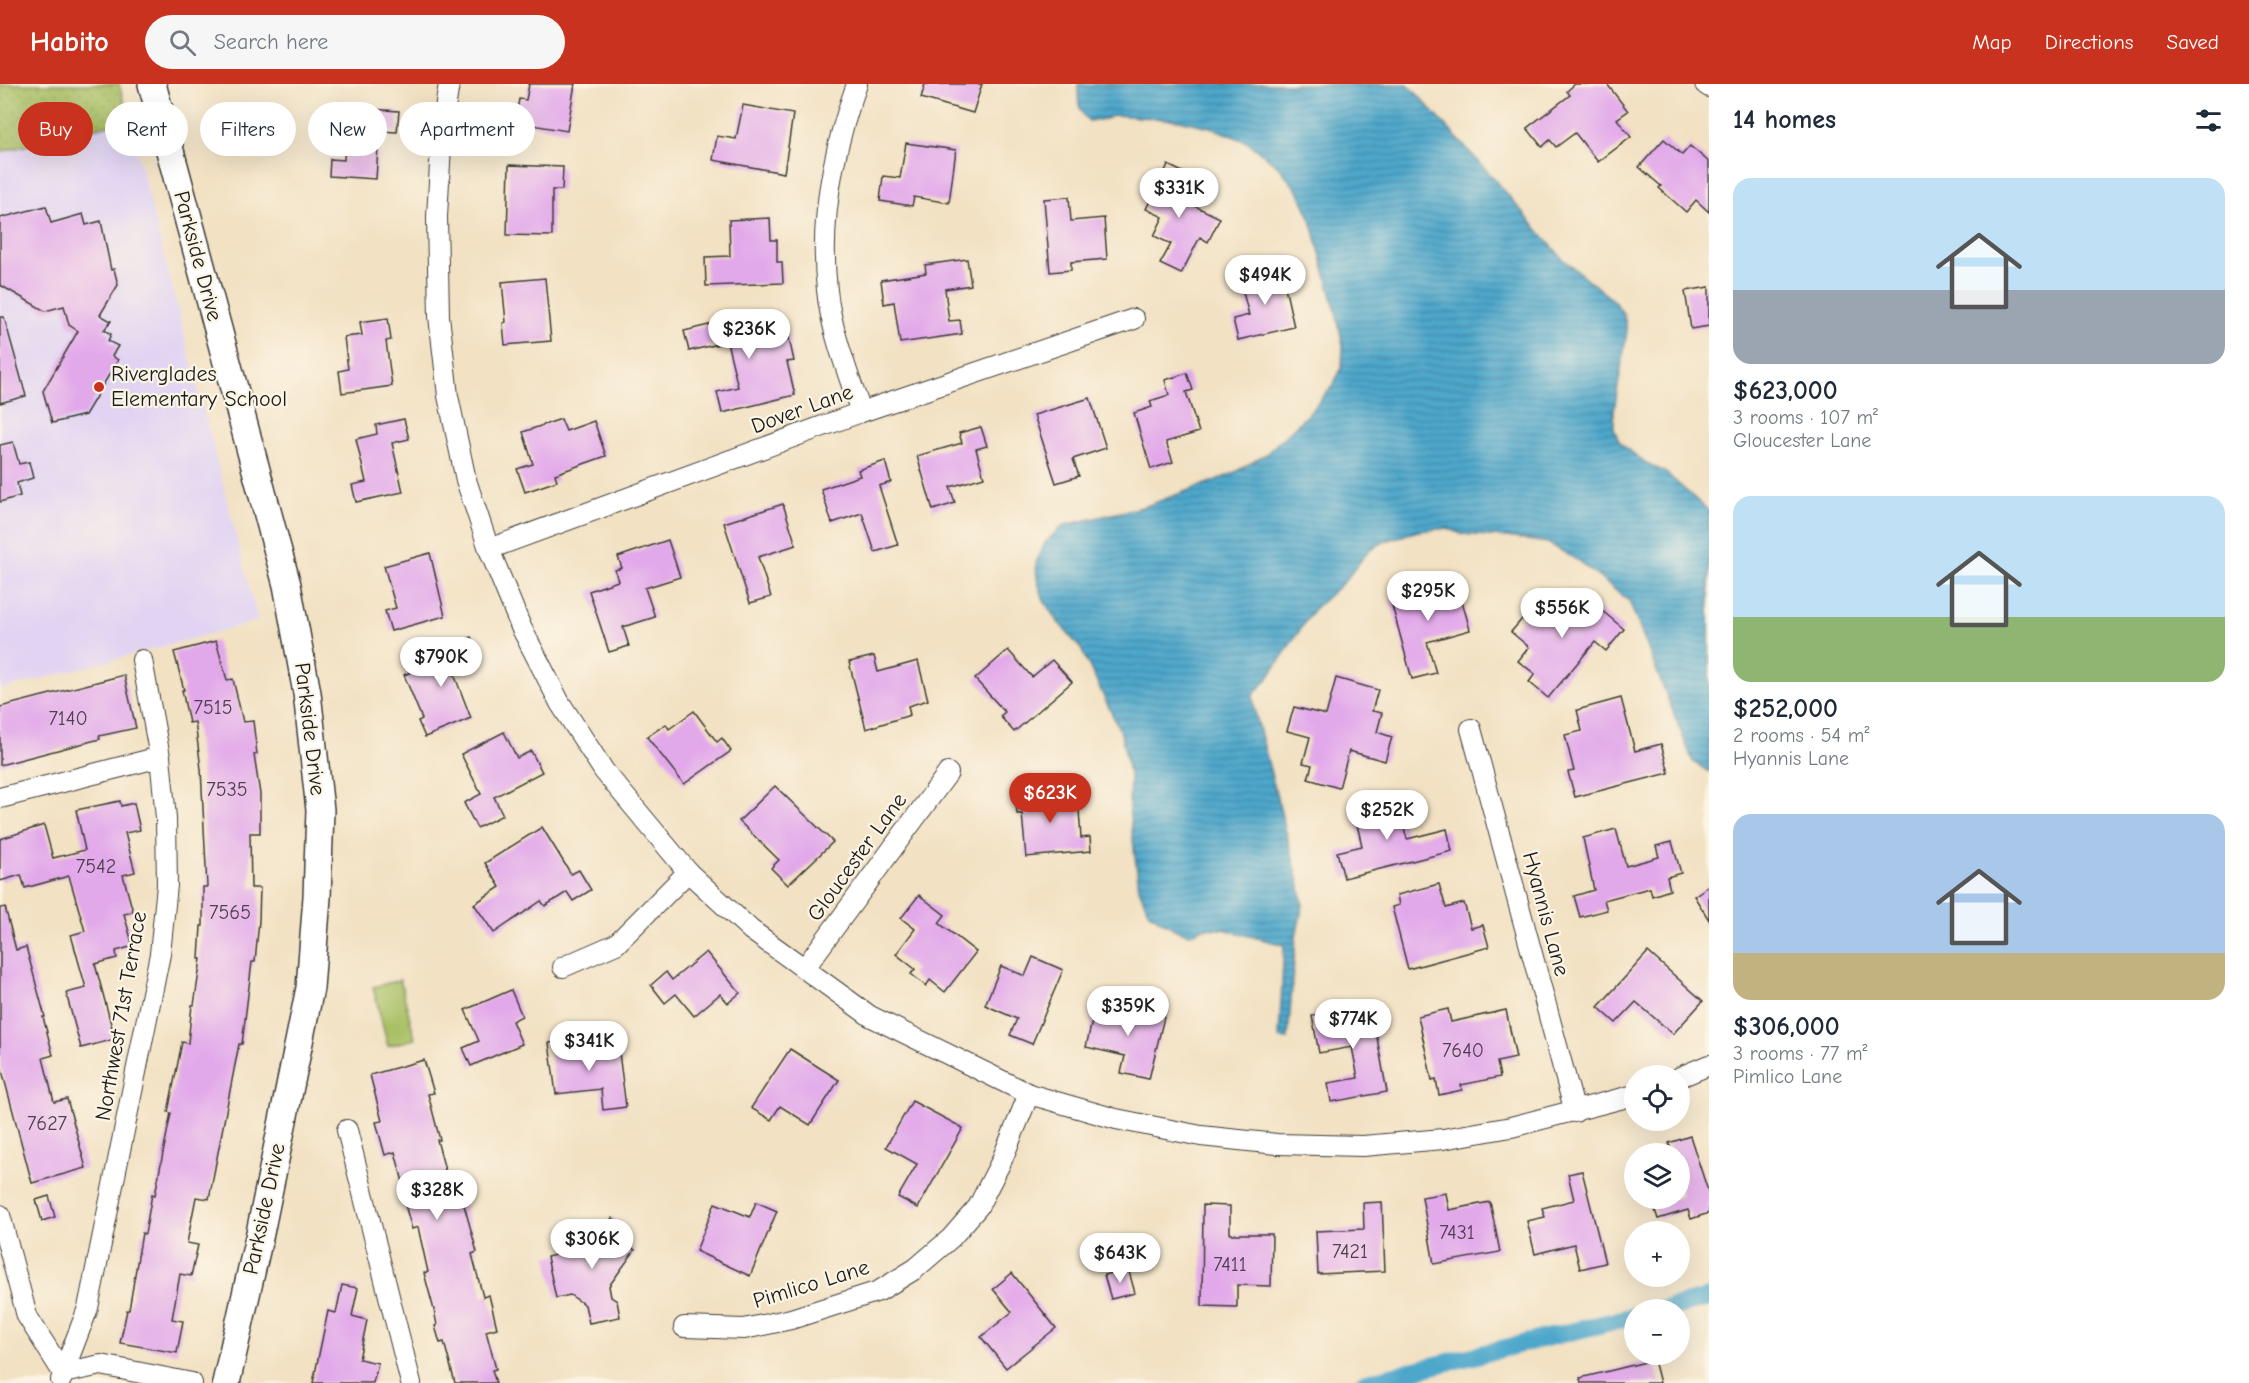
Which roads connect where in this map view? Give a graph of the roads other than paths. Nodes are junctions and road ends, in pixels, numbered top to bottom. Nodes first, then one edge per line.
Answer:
1 (152, 84) edge
2 (449, 84) edge
3 (857, 84) edge
4 (1705, 84) edge
5 (1709, 87) edge
6 (1134, 319) dead end
7 (861, 412) junction
8 (489, 549) junction
9 (142, 660) dead end
10 (1471, 729) dead end
11 (160, 757) junction
12 (948, 773) dead end
13 (0, 798) edge
14 (688, 872) junction
15 (563, 967) dead end
16 (804, 969) junction
17 (1709, 1065) edge
18 (1690, 1073) edge
19 (1029, 1094) junction
20 (1624, 1098) edge
21 (1575, 1112) junction
22 (347, 1130) dead end
23 (0, 1215) edge
24 (684, 1327) dead end
25 (126, 1377) edge
26 (62, 1378) edge
27 (82, 1383) edge
28 (192, 1383) edge
29 (226, 1383) edge
30 (411, 1383) edge

1 - 29 street, Parkside Drive
2 - 8 street
3 - 7 street
4 - 5 street
6 - 7 street, Dover Lane
7 - 8 street, Dover Lane
8 - 14 street
9 - 11 street, Northwest 71st Terrace
10 - 21 street, Hyannis Lane
11 - 13 street
11 - 26 street, Northwest 71st Terrace
12 - 16 street, Gloucester Lane
14 - 15 street
14 - 16 street
16 - 19 street
17 - 18 street
19 - 21 street
19 - 24 street, Pimlico Lane
20 - 21 street
22 - 30 street
23 - 26 street
25 - 26 street
25 - 28 street
26 - 27 street

